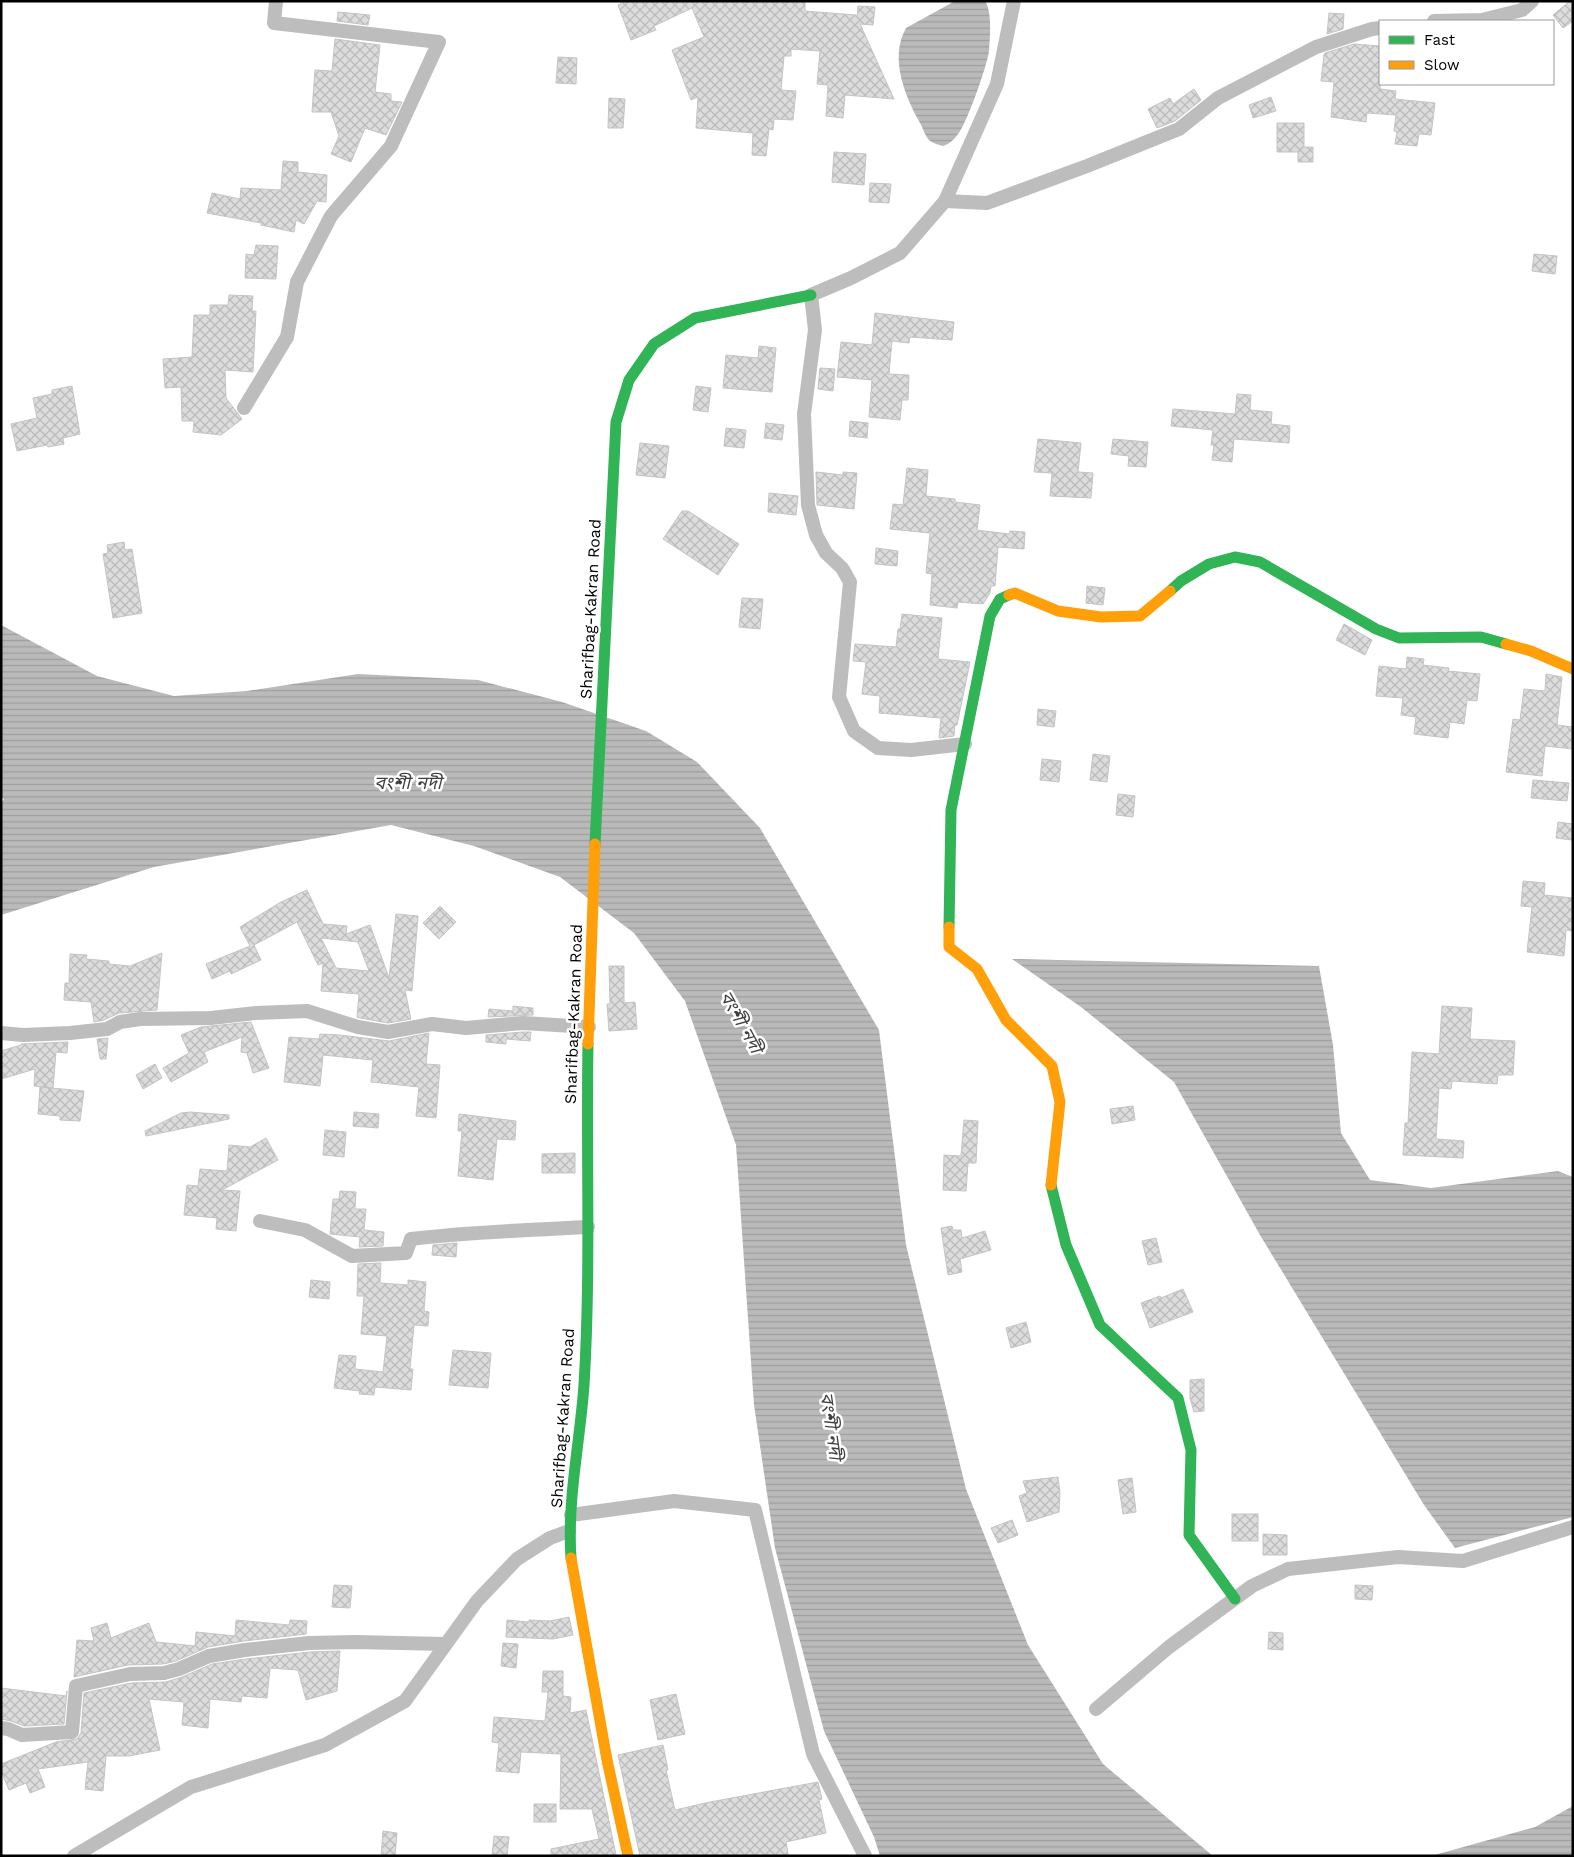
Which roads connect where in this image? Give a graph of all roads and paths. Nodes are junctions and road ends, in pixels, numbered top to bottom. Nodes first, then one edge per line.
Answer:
1 (276, 1) edge
2 (1014, 1) edge
3 (1532, 1) edge
4 (1482, 20) edge
5 (1379, 28) edge
6 (945, 202) junction
7 (811, 294) junction
8 (244, 408) dead end
9 (1573, 669) edge
10 (965, 744) junction
11 (589, 1027) junction
12 (1, 1033) edge
13 (260, 1221) dead end
14 (588, 1227) junction
15 (571, 1515) junction
16 (1573, 1527) edge
17 (569, 1531) junction
18 (1235, 1599) junction
19 (445, 1644) junction
20 (1096, 1709) dead end
21 (1, 1728) edge
22 (74, 1856) edge
23 (628, 1856) edge
24 (865, 1856) edge

1 - 8 street
2 - 6 street
3 - 4 street
5 - 6 street
6 - 7 street
7 - 10 street
7 - 11 street, Sharifbag-Kakran Road
9 - 10 street
10 - 18 street
11 - 12 street
11 - 14 street, Sharifbag-Kakran Road
13 - 14 street
14 - 15 street, Sharifbag-Kakran Road
15 - 17 street, Sharifbag-Kakran Road
15 - 24 street
16 - 18 street
17 - 19 street
17 - 23 street, Sharifbag-Kakran Road
18 - 20 street
19 - 21 street
19 - 22 street

